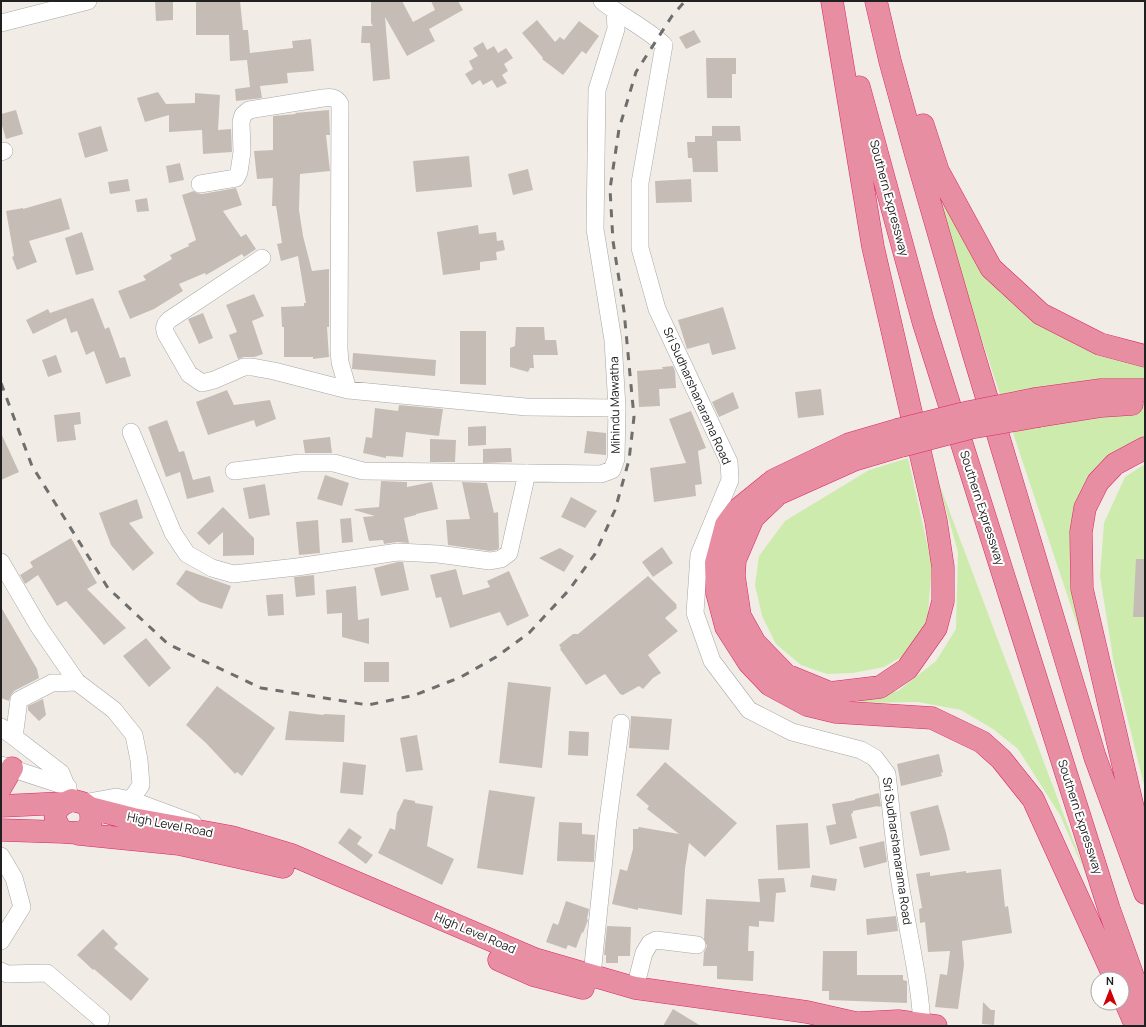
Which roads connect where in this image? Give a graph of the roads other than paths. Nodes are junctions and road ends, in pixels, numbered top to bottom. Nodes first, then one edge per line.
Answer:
1 (88, 1) edge
2 (832, 1) edge
3 (836, 1) edge
4 (876, 1) edge
5 (880, 1) edge
6 (609, 6) edge
7 (1, 23) edge
8 (200, 184) dead end
9 (262, 258) dead end
10 (1145, 356) edge
11 (348, 390) junction
12 (1145, 390) edge
13 (1145, 403) edge
14 (617, 408) junction
15 (1037, 408) junction
16 (131, 432) dead end
17 (899, 438) junction
18 (1145, 448) edge
19 (234, 471) dead end
20 (527, 473) junction
21 (1, 562) edge
22 (77, 682) junction
23 (621, 723) dead end
24 (7, 732) edge
25 (7, 766) edge
26 (1, 787) edge
27 (75, 800) junction
28 (131, 800) junction
29 (1, 806) edge
30 (1, 830) edge
31 (71, 833) junction
32 (232, 837) junction
33 (1, 856) edge
34 (1145, 859) edge
35 (1145, 893) edge
36 (1, 941) edge
37 (697, 945) dead end
38 (1, 971) edge
39 (1111, 971) edge
40 (592, 975) junction
41 (635, 988) junction
42 (1145, 1010) edge
43 (1129, 1011) edge
44 (101, 1019) dead end
45 (864, 1025) edge
46 (927, 1025) edge
47 (797, 1026) edge
48 (1136, 1026) edge

1 - 7 street
2 - 17 highway
3 - 42 highway, Southern Expressway
4 - 35 highway
5 - 10 highway
6 - 14 street, Mihindu Mawatha
6 - 46 street, Sri Sudharshanarama Road
8 - 11 street
9 - 11 street
11 - 14 street
12 - 15 highway
13 - 15 highway
14 - 20 street, Mihindu Mawatha
15 - 17 highway, bridge
16 - 20 street
17 - 39 highway
18 - 34 highway
19 - 20 street, Mihindu Mawatha
21 - 22 street
22 - 24 street
22 - 28 street
23 - 40 street
24 - 27 street
25 - 26 highway
25 - 27 street
27 - 28 street
27 - 29 highway, High Level Road
27 - 31 highway
27 - 31 highway
27 - 32 highway, High Level Road
28 - 32 street
30 - 31 highway, High Level Road
31 - 47 highway, High Level Road
32 - 40 highway, High Level Road
33 - 36 street
37 - 41 street
38 - 44 street
40 - 41 highway, High Level Road
41 - 45 highway, High Level Road
43 - 48 highway
45 - 46 highway, High Level Road

